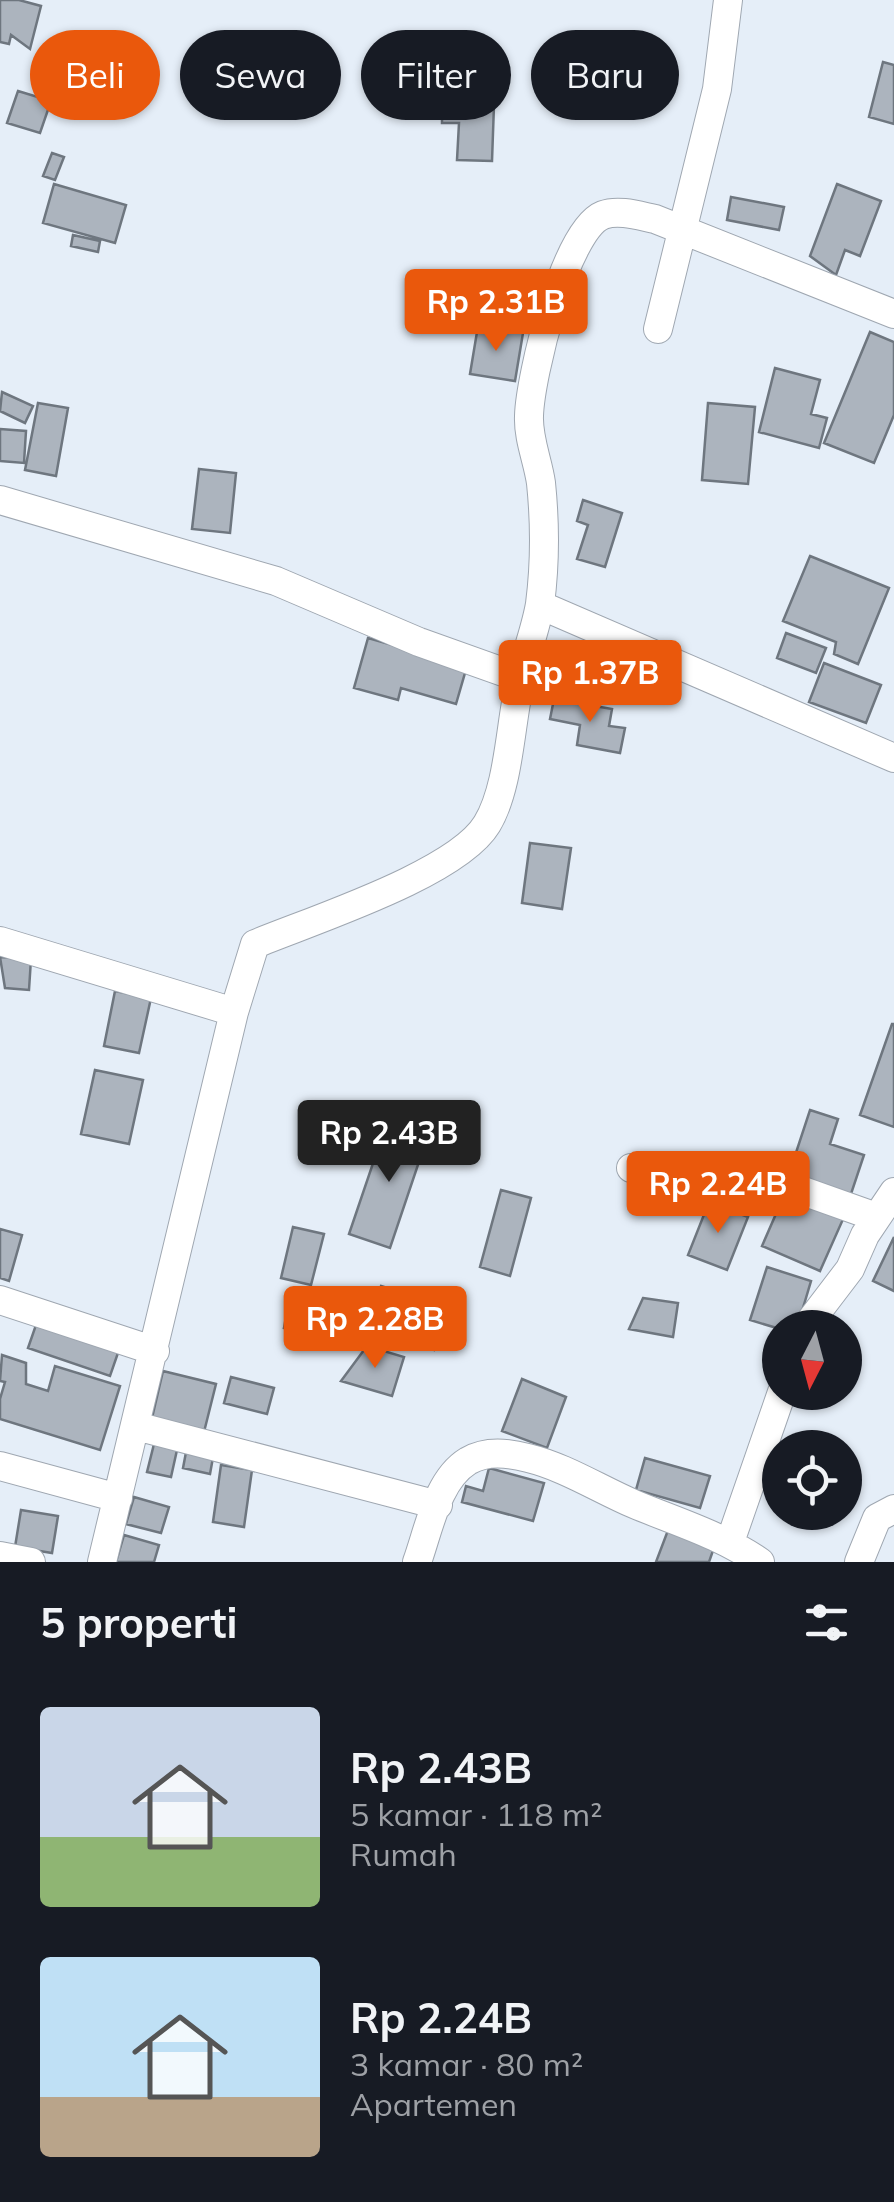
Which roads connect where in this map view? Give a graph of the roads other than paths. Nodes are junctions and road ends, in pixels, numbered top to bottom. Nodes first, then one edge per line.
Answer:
1 (728, 0) edge
2 (685, 229) junction
3 (894, 314) edge
4 (658, 328) dead end
5 (0, 500) edge
6 (540, 605) junction
7 (520, 678) junction
8 (894, 758) edge
9 (0, 941) edge
10 (234, 1012) junction
11 (631, 1168) dead end
12 (894, 1192) edge
13 (876, 1217) junction
14 (0, 1300) edge
15 (819, 1310) edge
16 (155, 1351) junction
17 (776, 1410) edge
18 (136, 1426) junction
19 (0, 1466) edge
20 (118, 1498) junction
21 (438, 1505) junction
22 (894, 1509) edge
23 (730, 1542) junction
24 (0, 1556) edge
25 (32, 1562) edge
26 (102, 1562) edge
27 (417, 1562) edge
28 (760, 1562) edge
29 (858, 1562) edge

1 - 2 street
2 - 3 street
2 - 4 street
2 - 6 street
5 - 7 street
6 - 7 street
6 - 8 street
7 - 10 street
9 - 10 street
10 - 16 street
11 - 13 street
12 - 13 street
13 - 15 street
14 - 16 street
16 - 18 street
17 - 23 street
18 - 20 street
18 - 21 street
19 - 20 street
20 - 26 street
21 - 23 street
21 - 27 street
22 - 29 street
23 - 28 street
24 - 25 street

